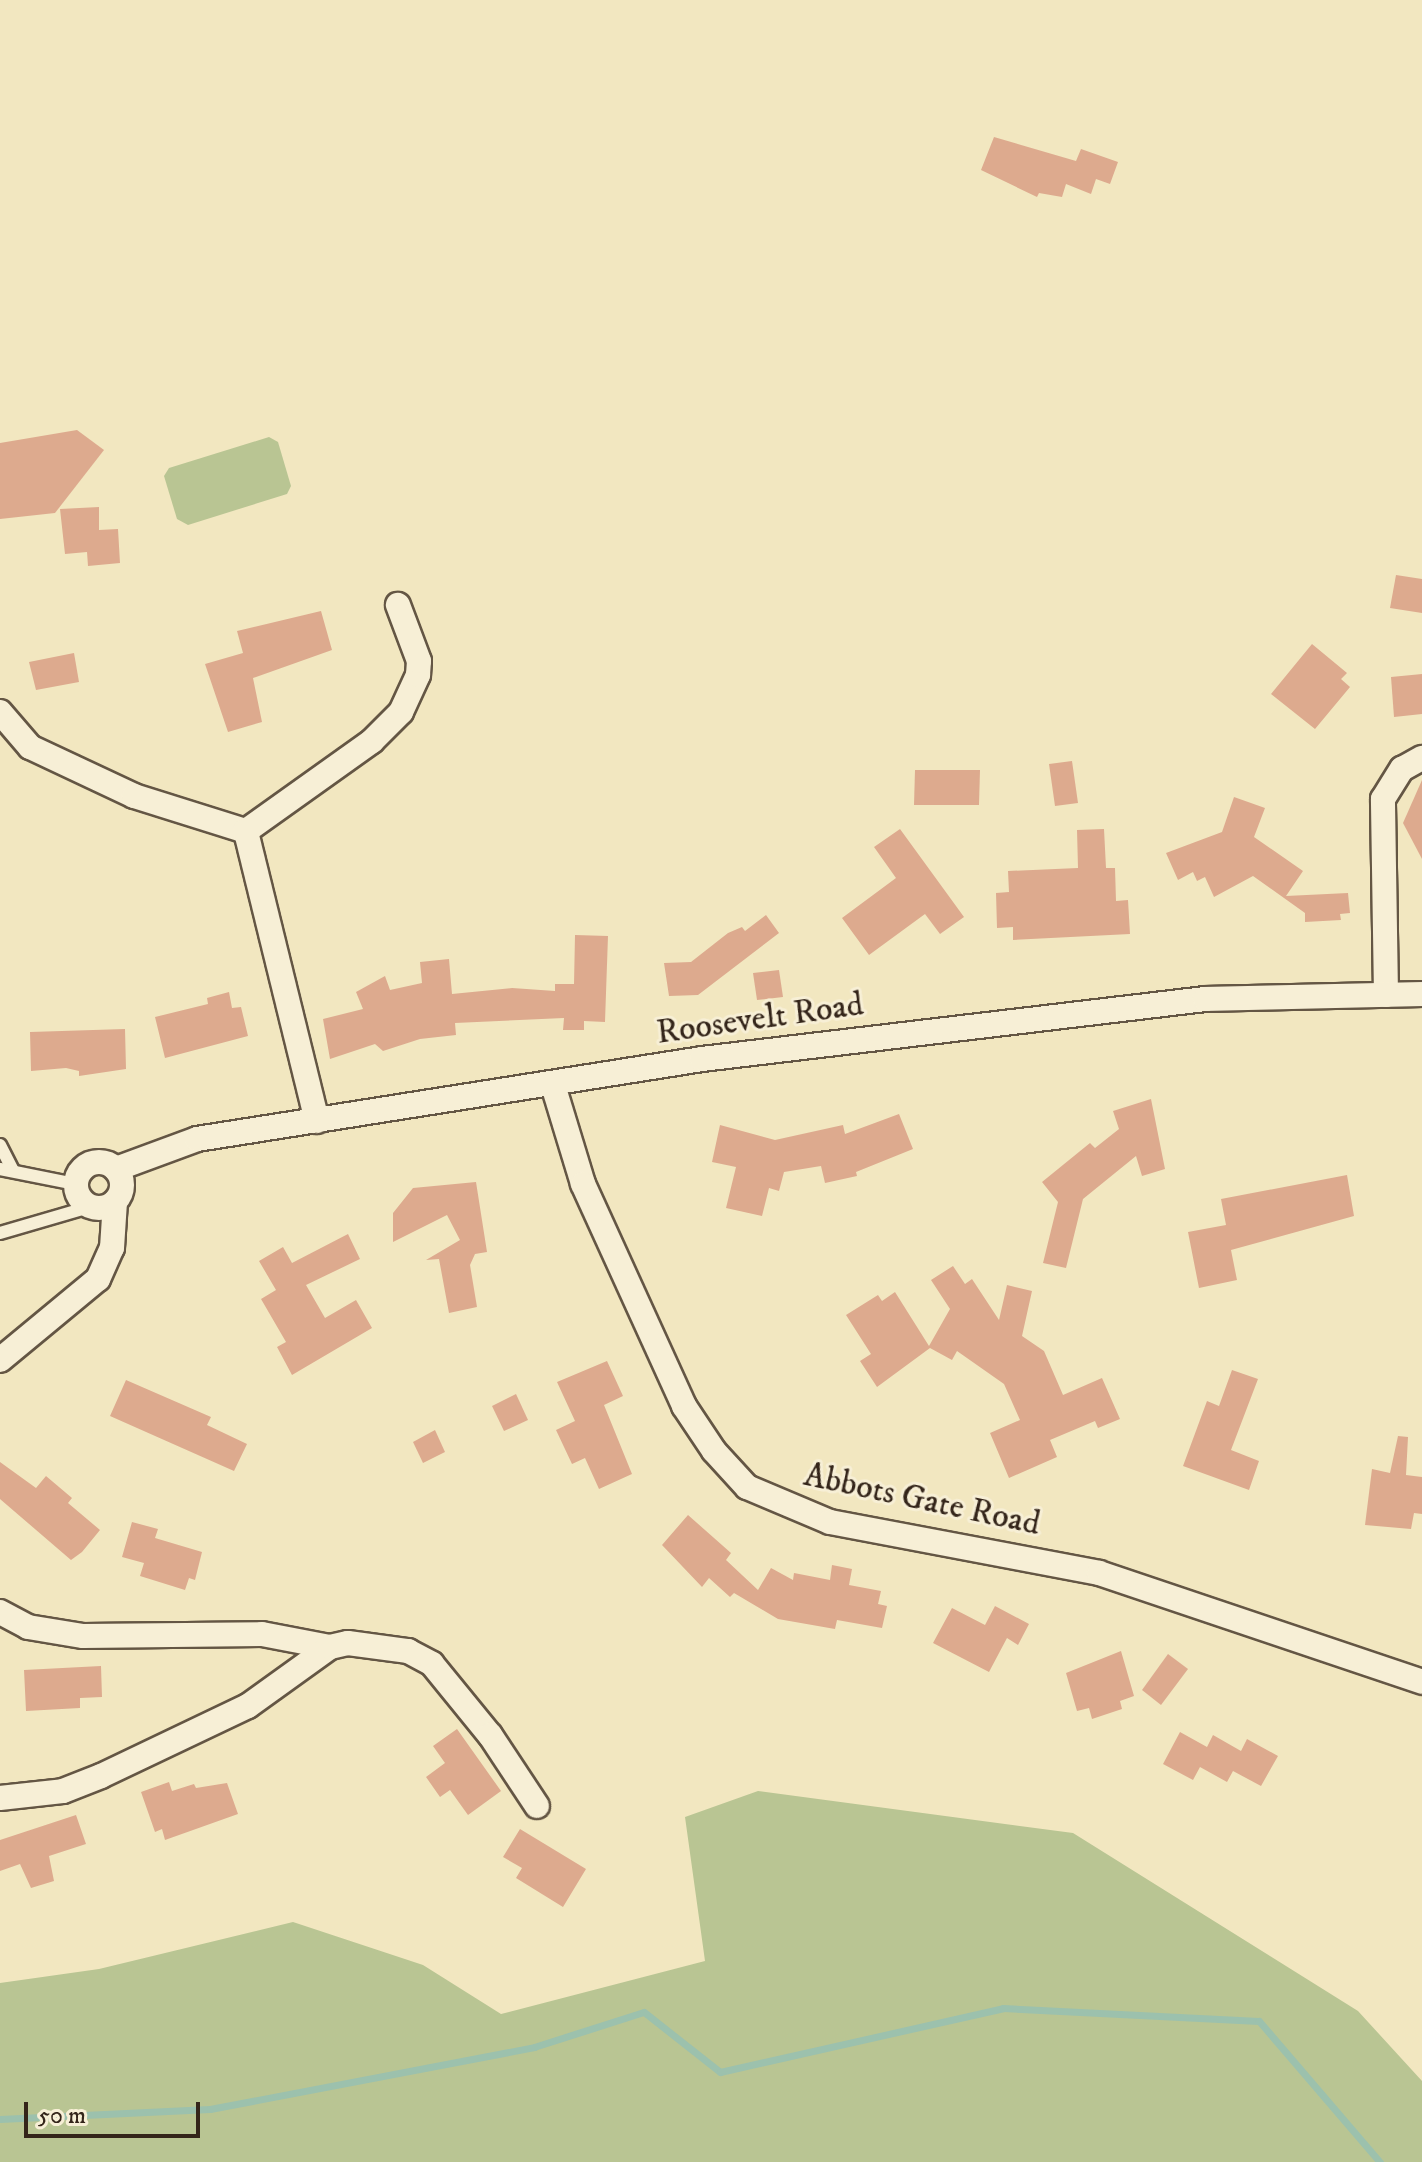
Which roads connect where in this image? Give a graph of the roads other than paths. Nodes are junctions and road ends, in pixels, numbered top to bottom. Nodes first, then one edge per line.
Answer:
1 (398, 605) dead end
2 (0, 712) edge
3 (1422, 758) edge
4 (246, 831) junction
5 (1422, 994) edge
6 (1386, 995) junction
7 (553, 1085) junction
8 (317, 1121) junction
9 (0, 1145) edge
10 (116, 1169) junction
11 (6, 1170) edge
12 (75, 1184) junction
13 (115, 1202) junction
14 (89, 1207) junction
15 (0, 1233) edge
16 (0, 1360) edge
17 (0, 1612) edge
18 (330, 1647) junction
19 (1422, 1682) edge
20 (0, 1798) edge
21 (537, 1806) dead end

1 - 4 street
2 - 4 street
3 - 6 street
4 - 8 street
5 - 6 street, Roosevelt Road
6 - 7 street, Roosevelt Road
7 - 8 street, Roosevelt Road
7 - 19 street, Abbots Gate Road
8 - 10 street, Roosevelt Road
9 - 11 lane
10 - 12 street
10 - 13 street
11 - 12 lane
12 - 14 street
13 - 14 street
13 - 16 street
14 - 15 lane
17 - 18 street
18 - 20 street
18 - 21 street

